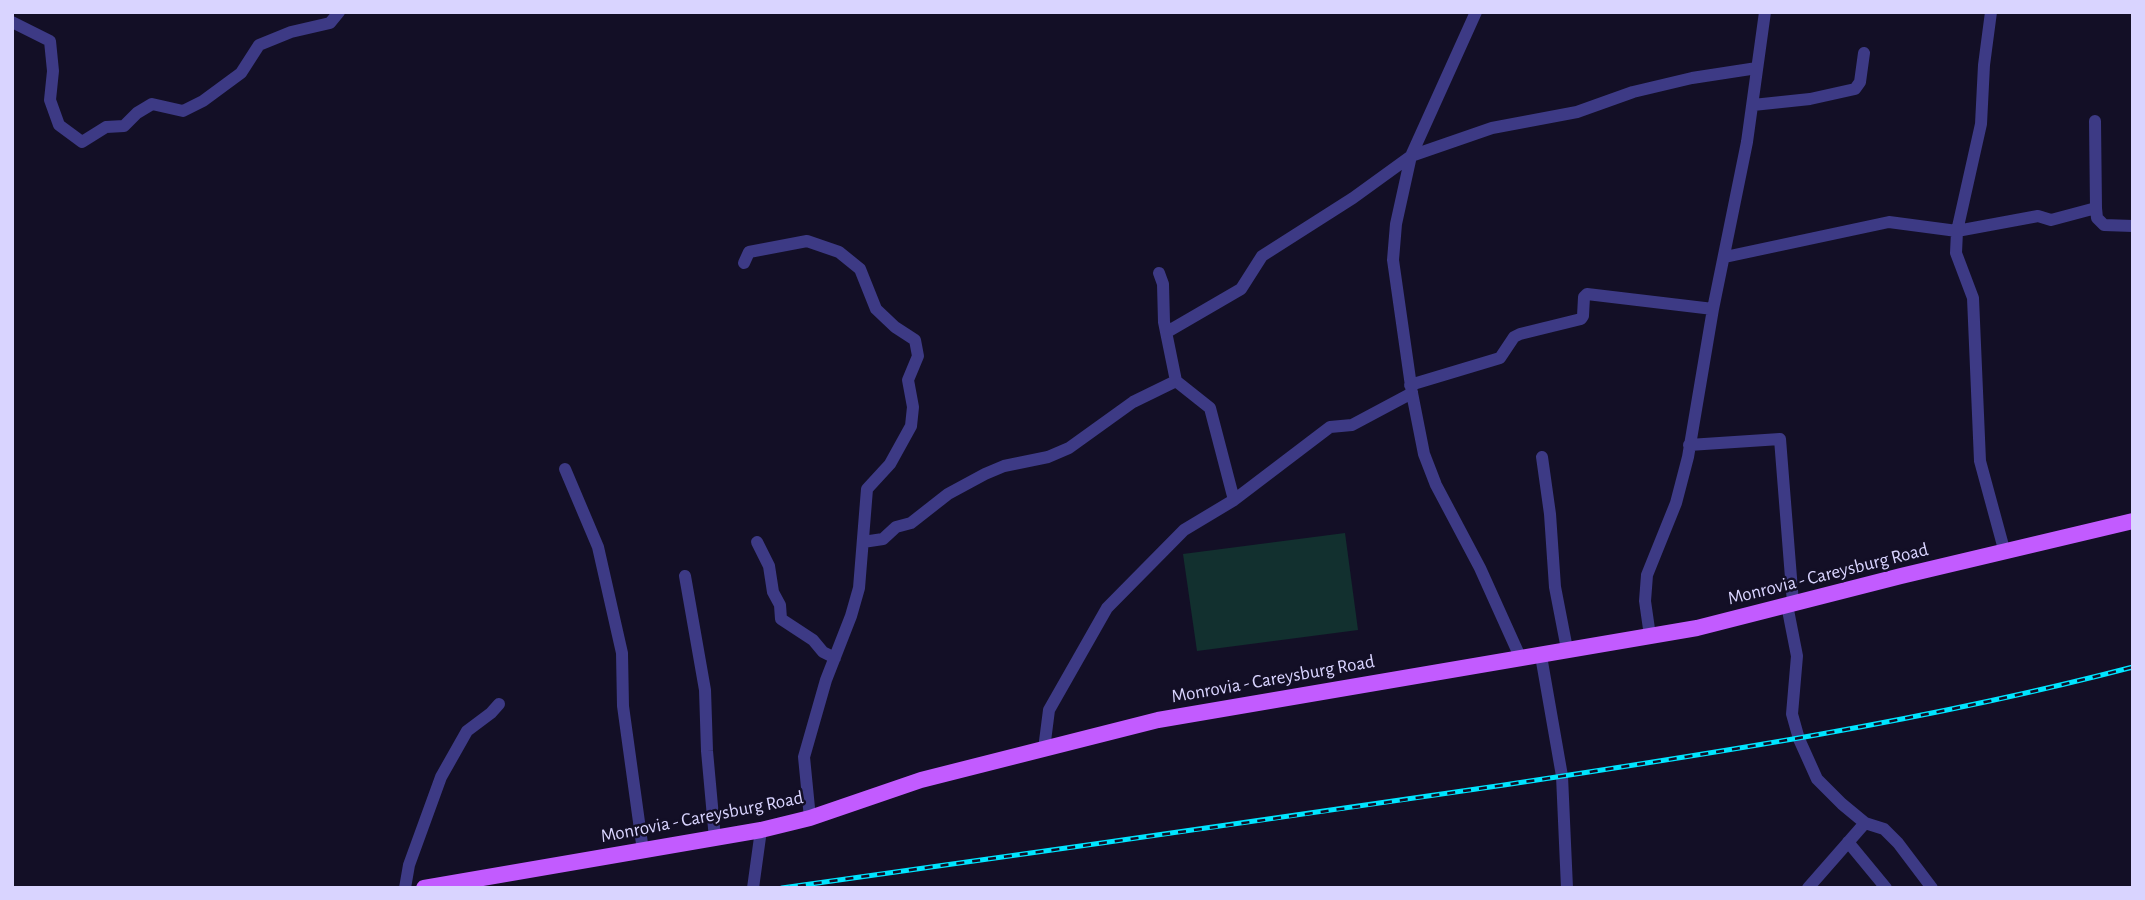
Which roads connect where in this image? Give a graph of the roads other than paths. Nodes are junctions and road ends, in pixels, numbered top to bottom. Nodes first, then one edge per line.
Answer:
1 (339, 12) edge
2 (1476, 12) edge
3 (1765, 12) edge
4 (1991, 12) edge
5 (12, 22) edge
6 (1864, 53) dead end
7 (1757, 68) junction
8 (1753, 105) junction
9 (2095, 121) dead end
10 (1411, 156) junction
11 (2096, 208) junction
12 (2133, 226) edge
13 (1957, 231) junction
14 (1725, 257) junction
15 (744, 263) dead end
16 (1159, 273) dead end
17 (1713, 309) junction
18 (1167, 332) junction
19 (1176, 381) junction
20 (1411, 389) junction
21 (1689, 445) junction
22 (1542, 457) dead end
23 (565, 469) dead end
24 (1234, 500) junction
25 (2133, 522) edge
26 (757, 542) dead end
27 (863, 542) junction
28 (2005, 553) junction
29 (685, 576) dead end
30 (1790, 604) junction
31 (1650, 636) junction
32 (1567, 649) junction
33 (1541, 656) junction
34 (835, 659) junction
35 (1521, 659) junction
36 (499, 704) dead end
37 (1044, 748) junction
38 (810, 818) junction
39 (1865, 823) junction
40 (761, 830) junction
41 (715, 839) junction
42 (1848, 842) junction
43 (643, 851) junction
44 (405, 888) edge
45 (424, 888) edge
46 (752, 888) edge
47 (1567, 888) edge
48 (1808, 888) edge
49 (1886, 888) edge
50 (1933, 888) edge

1 - 5 street
2 - 10 street
3 - 7 street
4 - 13 street
6 - 8 street
7 - 8 street
7 - 10 street
8 - 14 street
9 - 11 street
10 - 18 street
10 - 20 street
11 - 12 street
11 - 13 street
13 - 14 street
13 - 28 street
14 - 17 street
15 - 27 street
16 - 18 street
17 - 20 street
17 - 21 street
18 - 19 street
19 - 24 street
19 - 27 street
20 - 24 street
20 - 35 street
21 - 30 street
21 - 31 street
22 - 32 street
23 - 43 street
24 - 37 street
25 - 28 main road, Monrovia - Careysburg Road
26 - 34 street
27 - 34 street
28 - 30 main road, Monrovia - Careysburg Road
29 - 41 street
30 - 31 main road, Monrovia - Careysburg Road
30 - 39 street
31 - 32 main road, Monrovia - Careysburg Road
32 - 33 main road, Monrovia - Careysburg Road
33 - 35 main road, Monrovia - Careysburg Road
33 - 47 street
34 - 38 street
35 - 37 main road, Monrovia - Careysburg Road
36 - 44 street
37 - 38 main road, Monrovia - Careysburg Road
38 - 40 main road, Monrovia - Careysburg Road
39 - 42 street
39 - 50 street
40 - 41 main road, Monrovia - Careysburg Road
40 - 46 street
41 - 43 main road, Monrovia - Careysburg Road
42 - 48 street
42 - 49 street
43 - 45 main road, Monrovia - Careysburg Road

